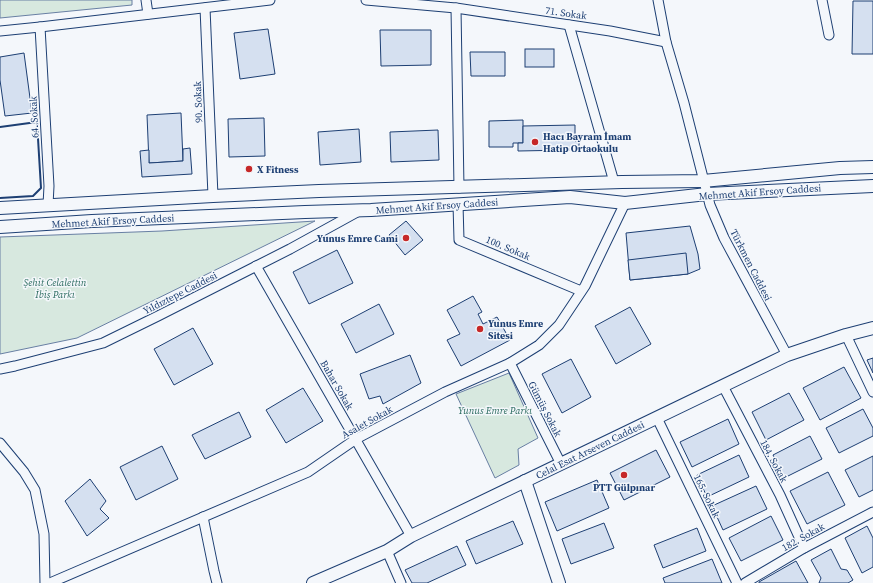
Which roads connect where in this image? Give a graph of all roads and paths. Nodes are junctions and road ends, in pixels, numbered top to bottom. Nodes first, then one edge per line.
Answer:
1 (146, 0) edge
2 (266, 0) edge
3 (270, 0) edge
4 (366, 0) edge
5 (658, 0) edge
6 (822, 0) edge
7 (205, 8) junction
8 (456, 8) junction
9 (148, 14) junction
10 (569, 25) junction
11 (40, 27) junction
12 (0, 31) edge
13 (829, 35) dead end
14 (666, 42) junction
15 (873, 167) edge
16 (703, 181) junction
17 (614, 182) junction
18 (873, 186) edge
19 (459, 188) junction
20 (707, 194) junction
21 (213, 196) junction
22 (625, 203) junction
23 (458, 204) junction
24 (48, 205) junction
25 (0, 208) edge
26 (360, 211) junction
27 (0, 227) edge
28 (256, 266) junction
29 (581, 292) junction
30 (873, 328) edge
31 (846, 335) junction
32 (787, 355) junction
33 (510, 363) junction
34 (0, 369) edge
35 (723, 386) junction
36 (873, 392) edge
37 (657, 418) junction
38 (356, 439) junction
39 (0, 443) edge
40 (561, 464) junction
41 (525, 481) junction
42 (873, 512) edge
43 (203, 517) junction
44 (411, 536) junction
45 (804, 548) junction
46 (387, 551) junction
47 (45, 583) edge
48 (50, 583) edge
49 (217, 583) edge
50 (313, 583) edge
51 (401, 583) edge
52 (559, 583) edge
53 (737, 583) edge
54 (745, 583) edge

1 - 9 street
2 - 3 street
2 - 7 street
4 - 8 street, 71. Sokak
5 - 14 street, Türkmen Caddesi
6 - 13 street
7 - 9 street
7 - 21 street, 90. Sokak
8 - 10 street, 71. Sokak
8 - 19 street
9 - 11 street
10 - 14 street, 71. Sokak
10 - 17 street
11 - 12 street
11 - 24 street, 64. Sokak
14 - 16 street, Türkmen Caddesi
15 - 16 main road, Mehmet Akif Ersoy Caddesi
16 - 17 main road, Mehmet Akif Ersoy Caddesi
16 - 20 street, Türkmen Caddesi
17 - 19 main road, Mehmet Akif Ersoy Caddesi
18 - 20 main road, Mehmet Akif Ersoy Caddesi
19 - 21 main road, Mehmet Akif Ersoy Caddesi
20 - 22 main road, Mehmet Akif Ersoy Caddesi
20 - 32 street, Türkmen Caddesi
21 - 24 main road, Mehmet Akif Ersoy Caddesi
22 - 23 main road, Mehmet Akif Ersoy Caddesi
22 - 29 street, Asalet Sokak
23 - 26 main road, Mehmet Akif Ersoy Caddesi
23 - 29 street, 100. Sokak
24 - 25 main road, Mehmet Akif Ersoy Caddesi
26 - 27 main road, Mehmet Akif Ersoy Caddesi
26 - 28 street, Yıldıztepe Caddesi
28 - 34 street, Yıldıztepe Caddesi
28 - 38 street, Bahar Sokak
29 - 33 street, Asalet Sokak
30 - 31 main road, Celal Esat Arseven Caddesi
31 - 32 main road, Celal Esat Arseven Caddesi
31 - 36 street
32 - 35 main road, Celal Esat Arseven Caddesi
33 - 38 street, Asalet Sokak
33 - 40 street, Gümüş Sokak
35 - 37 main road, Celal Esat Arseven Caddesi
35 - 45 street, 184. Sokak
37 - 40 main road, Celal Esat Arseven Caddesi
37 - 53 street, 165. Sokak
38 - 43 street, Asalet Sokak
38 - 44 street, Bahar Sokak
39 - 47 street
40 - 41 main road, Celal Esat Arseven Caddesi
41 - 44 main road, Celal Esat Arseven Caddesi
41 - 52 main road
42 - 45 street, 182. Sokak
43 - 48 street, Asalet Sokak
43 - 49 street
44 - 46 main road, Celal Esat Arseven Caddesi
45 - 54 street, 182. Sokak
46 - 50 main road, Celal Esat Arseven Caddesi
46 - 51 street

